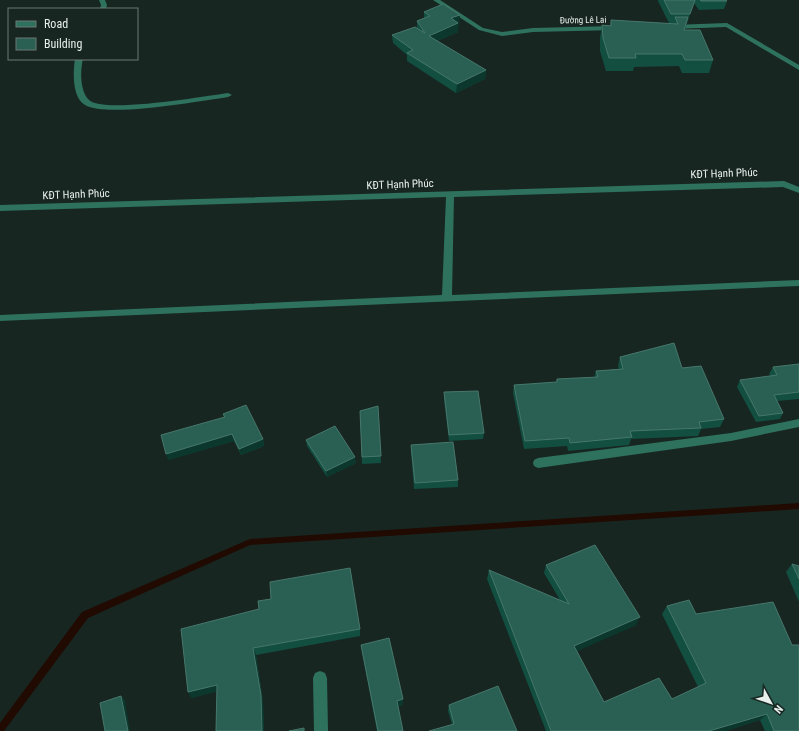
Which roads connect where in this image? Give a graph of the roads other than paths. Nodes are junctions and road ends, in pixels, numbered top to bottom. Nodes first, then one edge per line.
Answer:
1 (436, 0) edge
2 (665, 27) edge
3 (626, 28) edge
4 (79, 60) edge
5 (799, 68) edge
6 (228, 95) dead end
7 (799, 190) edge
8 (450, 194) junction
9 (0, 208) edge
10 (799, 283) edge
11 (447, 298) junction
12 (0, 318) edge
13 (799, 423) edge
14 (538, 463) dead end
15 (320, 678) dead end
16 (322, 731) edge

1 - 3 street, Đường Lê Lai
2 - 5 street
4 - 6 street
7 - 8 street, KĐT Hạnh Phúc
8 - 9 street, KĐT Hạnh Phúc
8 - 11 street
10 - 11 street
11 - 12 street
13 - 14 street
15 - 16 street

